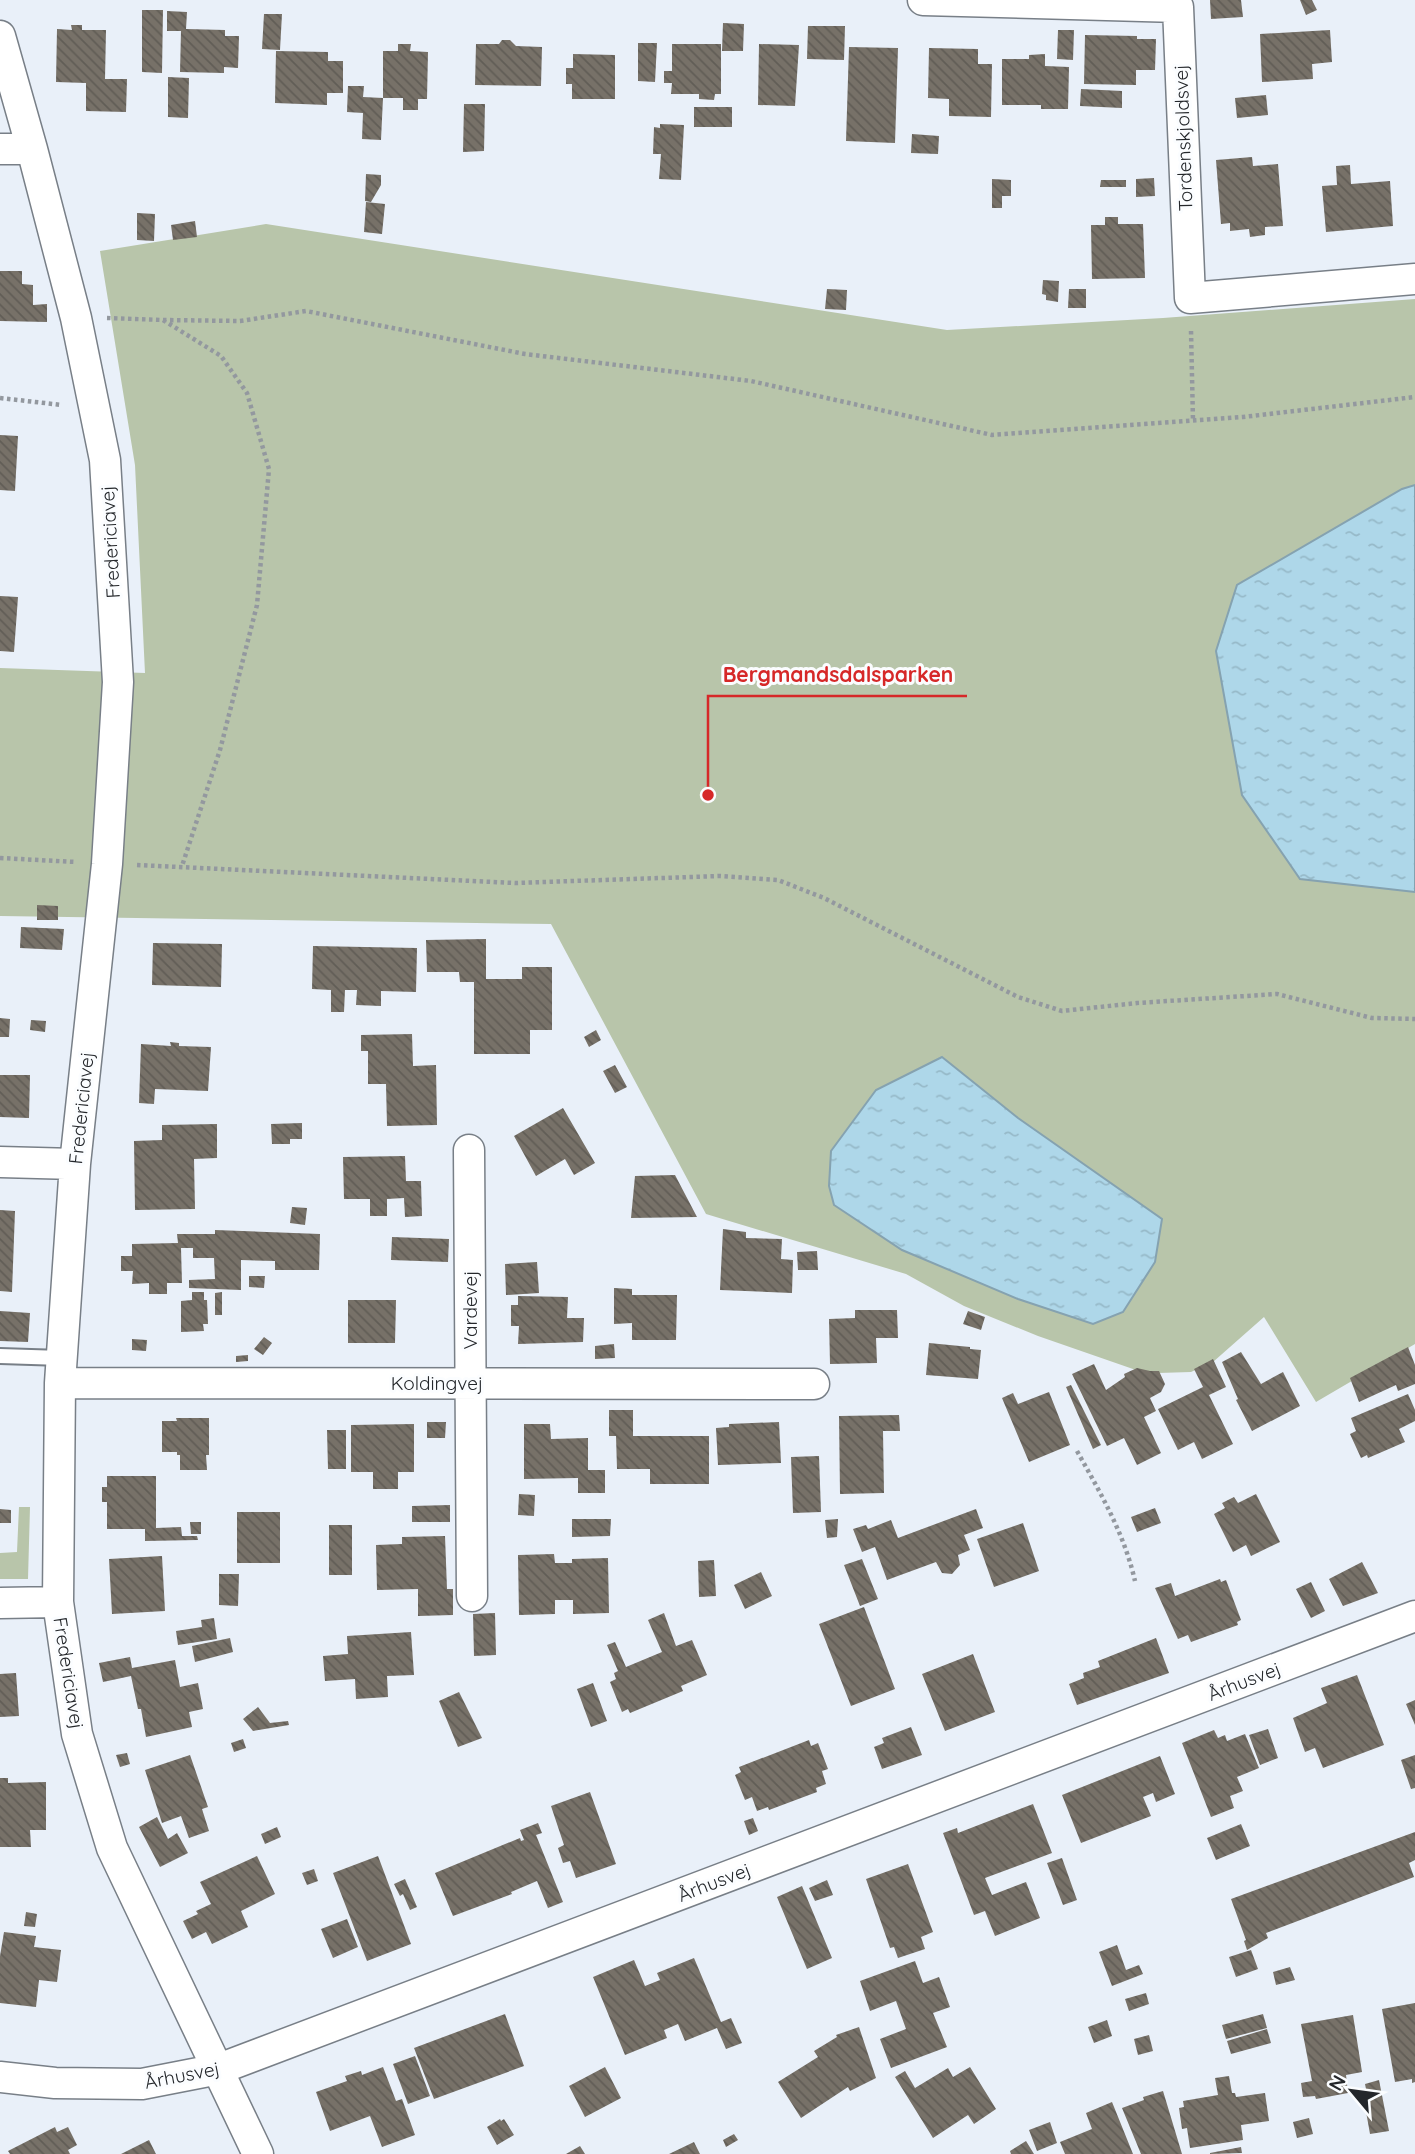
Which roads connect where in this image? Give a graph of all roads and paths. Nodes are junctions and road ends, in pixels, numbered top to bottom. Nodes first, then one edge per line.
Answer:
1 (923, 0) edge
2 (0, 36) edge
3 (0, 149) edge
4 (32, 149) junction
5 (1415, 279) edge
6 (76, 317) junction
7 (163, 320) junction
8 (1191, 335) dead end
9 (1415, 397) edge
10 (0, 398) edge
11 (95, 408) junction
12 (1193, 421) junction
13 (0, 858) edge
14 (107, 864) junction
15 (182, 866) junction
16 (1415, 1019) edge
17 (469, 1150) dead end
18 (0, 1162) edge
19 (75, 1164) junction
20 (0, 1356) edge
21 (61, 1371) junction
22 (471, 1383) junction
23 (814, 1384) dead end
24 (1077, 1451) dead end
25 (1135, 1581) dead end
26 (472, 1596) dead end
27 (58, 1601) junction
28 (0, 1603) edge
29 (1415, 1616) edge
30 (219, 2070) junction
31 (0, 2077) edge
32 (258, 2154) edge

1 - 5 street, Tordenskjoldsvej
2 - 4 street, Fredericiavej
3 - 4 street
4 - 6 street, Fredericiavej
6 - 7 path
6 - 11 street, Fredericiavej
7 - 12 path
7 - 15 path
8 - 12 path
9 - 12 path
10 - 11 path
11 - 14 street, Fredericiavej
13 - 14 path
14 - 15 path
14 - 19 street, Fredericiavej
15 - 16 path
17 - 22 street, Vardevej
18 - 19 street
19 - 21 street, Fredericiavej
20 - 21 lane
21 - 22 street, Koldingvej
21 - 27 street, Fredericiavej
22 - 23 street, Koldingvej
22 - 26 street, Vardevej
24 - 25 path
27 - 28 street
27 - 30 street, Fredericiavej
29 - 30 street, Århusvej
30 - 31 street, Århusvej
30 - 32 street, Fredericiavej

